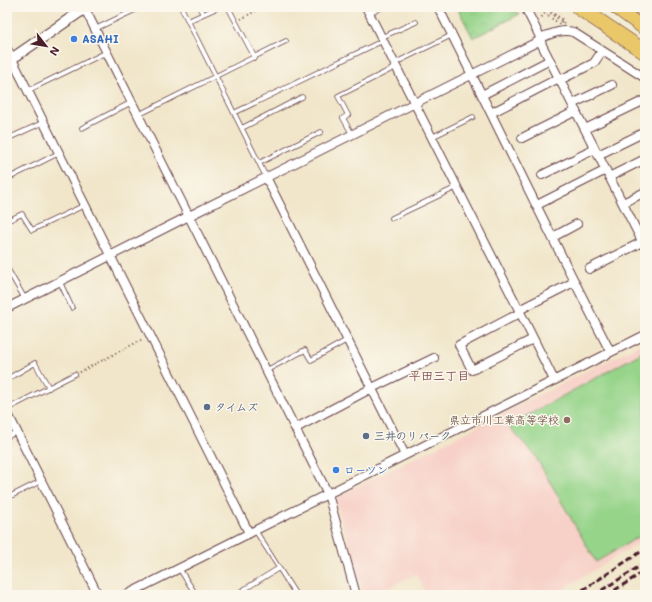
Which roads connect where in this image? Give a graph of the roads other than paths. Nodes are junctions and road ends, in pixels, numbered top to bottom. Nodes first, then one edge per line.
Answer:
1 (181, 7) edge
2 (199, 7) edge
3 (219, 7) edge
4 (228, 7) edge
5 (382, 7) edge
6 (438, 7) edge
7 (525, 7) edge
8 (578, 7) edge
9 (615, 7) edge
10 (85, 8) edge
11 (137, 9) dead end
12 (367, 10) edge
13 (203, 14) junction
14 (188, 21) junction
15 (416, 22) dead end
16 (95, 29) junction
17 (645, 29) edge
18 (452, 35) junction
19 (381, 39) junction
20 (540, 39) junction
21 (286, 41) dead end
22 (7, 49) edge
23 (602, 51) junction
24 (107, 52) junction
25 (645, 52) edge
26 (255, 58) junction
27 (9, 60) edge
28 (550, 60) junction
29 (396, 65) junction
30 (472, 74) junction
31 (215, 76) junction
32 (559, 78) junction
33 (645, 78) edge
34 (612, 85) dead end
35 (29, 90) junction
36 (482, 95) junction
37 (302, 97) dead end
38 (645, 100) edge
39 (132, 102) junction
40 (414, 103) junction
41 (574, 107) junction
42 (234, 113) junction
43 (491, 114) junction
44 (138, 115) junction
45 (473, 117) dead end
46 (44, 122) junction
47 (82, 128) dead end
48 (242, 128) junction
49 (585, 129) junction
50 (321, 132) dead end
51 (645, 132) edge
52 (352, 134) junction
53 (432, 137) junction
54 (522, 138) dead end
55 (7, 139) edge
56 (597, 152) junction
57 (59, 153) junction
58 (645, 159) edge
59 (259, 164) junction
60 (608, 173) junction
61 (542, 176) dead end
62 (266, 177) junction
63 (7, 179) edge
64 (457, 187) junction
65 (645, 192) edge
66 (622, 203) junction
67 (85, 205) junction
68 (537, 205) junction
69 (189, 216) junction
70 (392, 218) dead end
71 (7, 221) edge
72 (577, 224) dead end
73 (553, 236) junction
74 (644, 244) edge
75 (110, 256) junction
76 (7, 268) edge
77 (589, 269) dead end
78 (60, 282) junction
79 (574, 282) junction
80 (25, 299) junction
81 (7, 308) edge
82 (72, 308) dead end
83 (520, 312) junction
84 (645, 334) edge
85 (533, 338) junction
86 (348, 340) junction
87 (610, 351) junction
88 (434, 358) dead end
89 (267, 370) junction
90 (75, 374) road end
91 (7, 378) edge
92 (554, 380) junction
93 (49, 388) junction
94 (372, 388) junction
95 (7, 409) edge
96 (7, 412) edge
97 (296, 428) junction
98 (16, 432) junction
99 (7, 437) edge
100 (405, 455) junction
101 (41, 481) junction
102 (328, 494) junction
103 (7, 498) edge
104 (252, 532) junction
105 (179, 568) junction
106 (279, 568) junction
107 (98, 595) edge
108 (126, 595) edge
109 (196, 595) edge
110 (235, 595) edge
111 (296, 595) edge
112 (356, 595) edge

1 - 14 lane
2 - 13 lane
3 - 13 lane
4 - 26 lane
5 - 12 lane
6 - 18 street
7 - 20 street
8 - 25 highway
9 - 17 highway
10 - 16 street
10 - 27 street
11 - 16 lane
12 - 19 street
13 - 14 lane
14 - 31 lane
15 - 19 lane
16 - 24 street
18 - 29 lane
18 - 30 street
19 - 29 street
19 - 42 lane
20 - 23 street
20 - 28 street
20 - 30 street
21 - 26 lane
22 - 27 street
23 - 32 street
23 - 33 street
24 - 35 lane
24 - 39 street
26 - 31 lane
27 - 35 street
28 - 32 street
28 - 36 street
29 - 40 street
29 - 52 lane
30 - 36 street
30 - 40 street
31 - 42 lane
31 - 44 lane
32 - 41 street
32 - 43 street
34 - 41 street
35 - 46 street
36 - 43 street
37 - 48 lane
38 - 49 street
39 - 44 street
39 - 47 lane
40 - 52 street
40 - 53 street
41 - 49 street
41 - 54 street
42 - 48 lane
43 - 68 street
44 - 69 street
45 - 53 lane
46 - 55 lane
46 - 57 street
48 - 59 lane
49 - 56 street
50 - 59 lane
51 - 56 street
52 - 62 street
53 - 64 street
56 - 60 street
56 - 61 street
57 - 63 lane
57 - 67 street
58 - 60 street
59 - 62 lane
60 - 66 street
60 - 68 street
62 - 69 street
62 - 86 street
64 - 70 lane
64 - 83 street
65 - 66 street
66 - 74 street
67 - 71 lane
67 - 75 street
68 - 73 street
69 - 75 street
69 - 89 street
72 - 73 street
73 - 79 street
74 - 77 street
75 - 78 street
75 - 104 street
76 - 80 lane
78 - 80 street
78 - 82 lane
79 - 83 street
79 - 87 street
80 - 81 street
83 - 85 street
83 - 85 street
84 - 87 street
85 - 92 street
86 - 89 lane
86 - 94 street
87 - 92 street
88 - 94 street
89 - 97 street
90 - 93 lane
91 - 93 lane
92 - 100 street
93 - 95 lane
94 - 97 street
94 - 100 street
96 - 98 street
97 - 102 street
98 - 99 lane
98 - 101 street
100 - 102 street
101 - 103 lane
101 - 107 street
102 - 104 street
102 - 112 street
104 - 105 street
104 - 106 lane
105 - 108 street
105 - 109 lane
106 - 110 lane
106 - 111 lane

